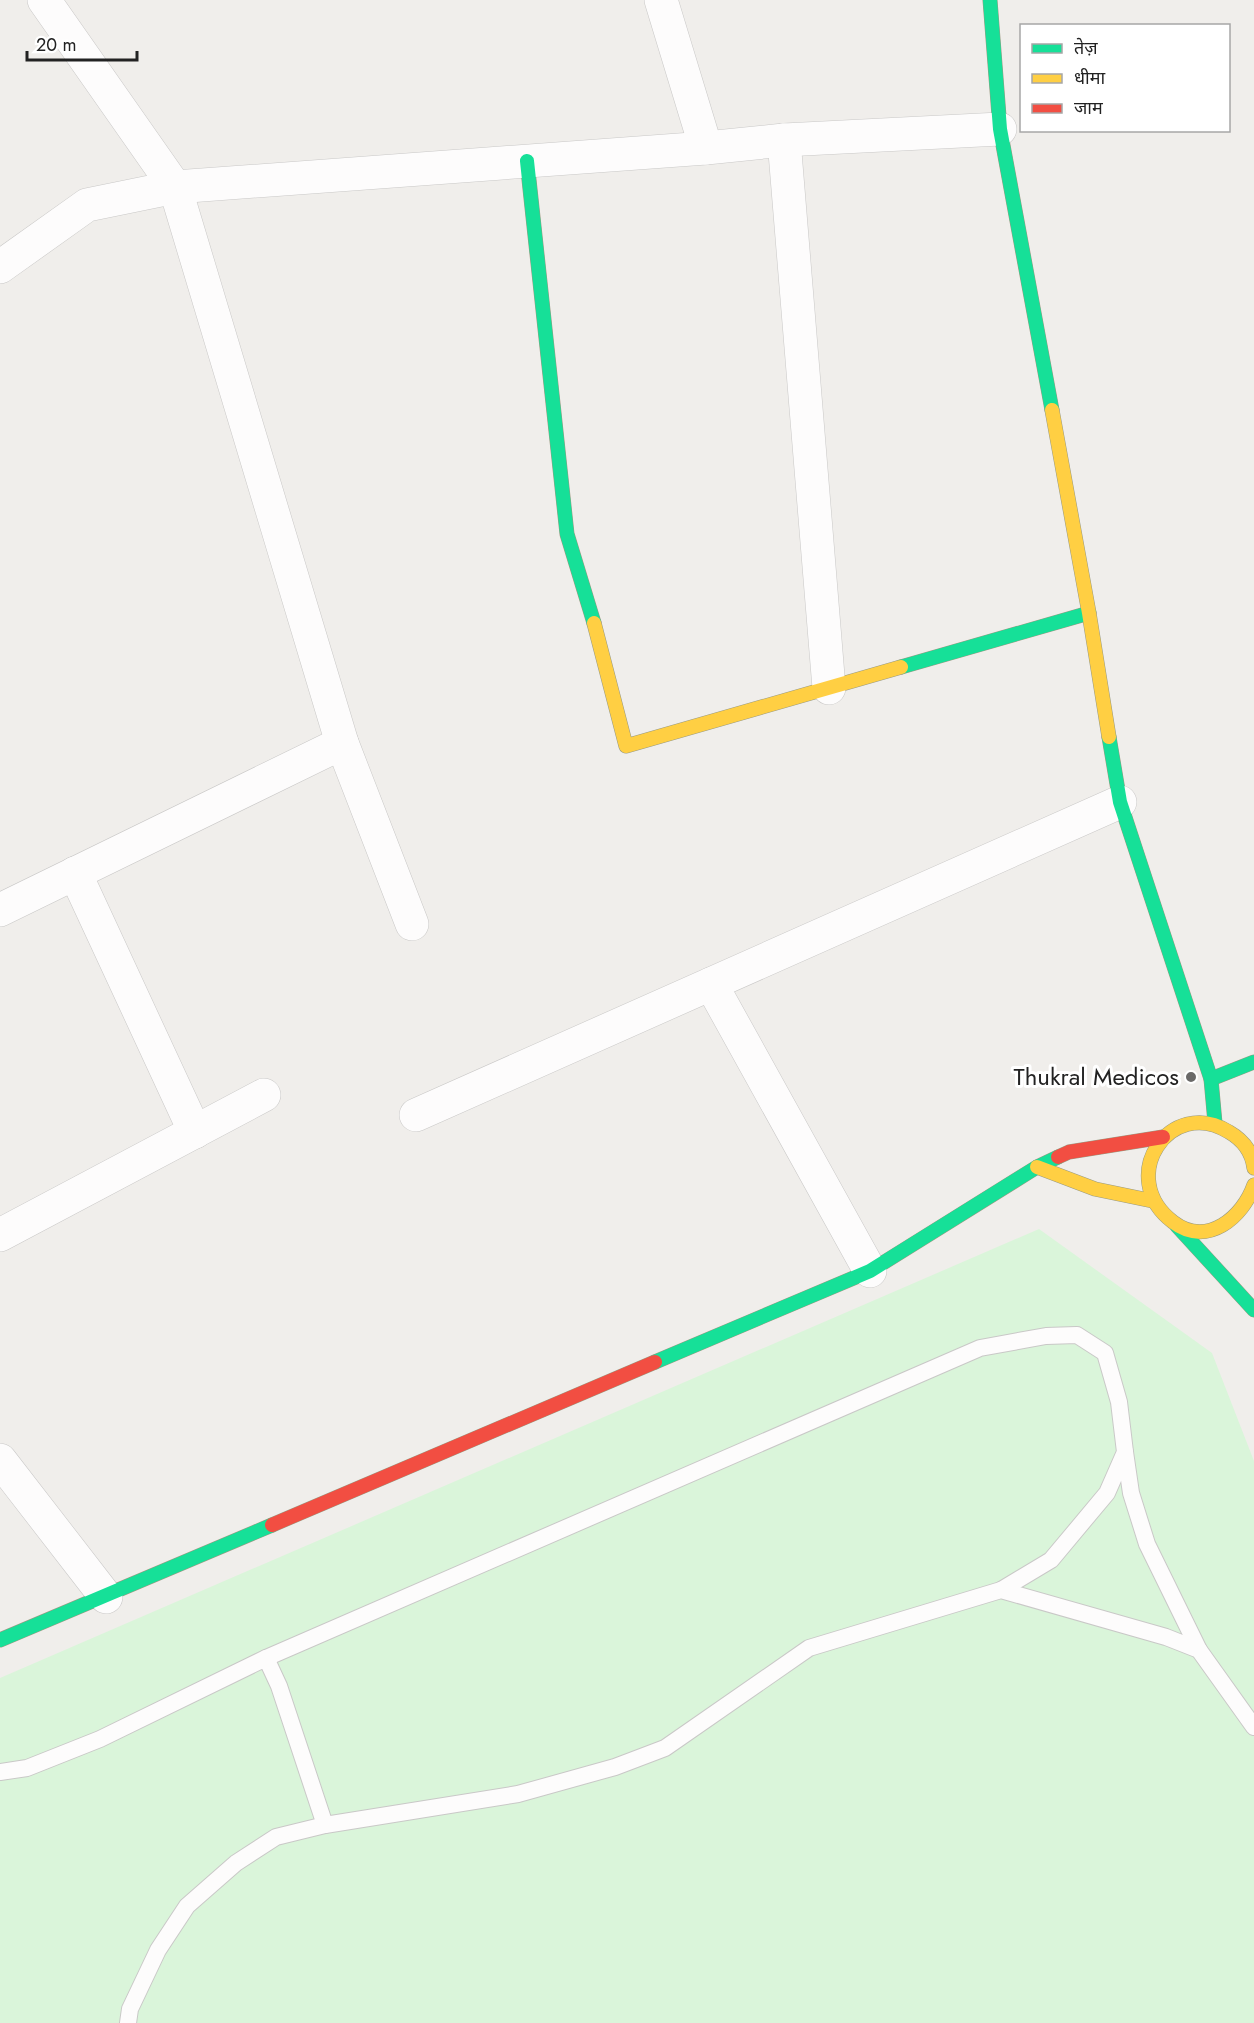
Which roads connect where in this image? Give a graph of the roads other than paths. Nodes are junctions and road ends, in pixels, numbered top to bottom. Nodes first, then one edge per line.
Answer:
1 (44, 0) edge
2 (662, 0) edge
3 (990, 0) edge
4 (1000, 129) junction
5 (784, 140) junction
6 (706, 148) junction
7 (527, 161) junction
8 (175, 187) junction
9 (0, 267) edge
10 (1089, 613) junction
11 (829, 688) junction
12 (342, 743) junction
13 (1120, 802) junction
14 (75, 873) junction
15 (0, 910) edge
16 (412, 924) dead end
17 (711, 984) junction
18 (1254, 1062) edge
19 (1211, 1079) junction
20 (264, 1095) dead end
21 (416, 1114) dead end
22 (1215, 1124) junction
23 (195, 1132) junction
24 (1163, 1137) junction
25 (1249, 1140) edge
26 (1037, 1167) junction
27 (1254, 1168) edge
28 (1253, 1191) edge
29 (1153, 1202) junction
30 (1253, 1217) edge
31 (1177, 1226) junction
32 (0, 1235) edge
33 (870, 1271) junction
34 (1254, 1310) edge
35 (1125, 1452) junction
36 (0, 1460) edge
37 (1001, 1590) junction
38 (106, 1597) junction
39 (0, 1640) edge
40 (1199, 1650) junction
41 (266, 1658) junction
42 (1254, 1727) edge
43 (0, 1772) edge
44 (325, 1825) junction
45 (128, 2023) edge

1 - 8 street
2 - 6 street
3 - 4 street
4 - 5 street
4 - 10 street
5 - 6 street
5 - 11 street
6 - 7 street
7 - 8 street
7 - 11 street
8 - 9 street
8 - 12 street
10 - 11 street
10 - 13 street
12 - 14 street
12 - 16 street
13 - 17 street
13 - 19 street
14 - 15 street
14 - 23 street
17 - 21 street
17 - 33 street
18 - 19 street
19 - 22 street
20 - 23 street
22 - 24 street
22 - 25 street
23 - 32 street
24 - 26 street
24 - 29 street
25 - 27 street
26 - 29 street
26 - 33 street
28 - 30 street
28 - 31 street
29 - 31 street
31 - 34 street
33 - 38 street
35 - 37 lane
35 - 40 lane
35 - 41 lane
36 - 38 street
37 - 40 lane
37 - 44 lane
38 - 39 street
40 - 42 lane
41 - 43 lane
41 - 44 lane
44 - 45 lane

